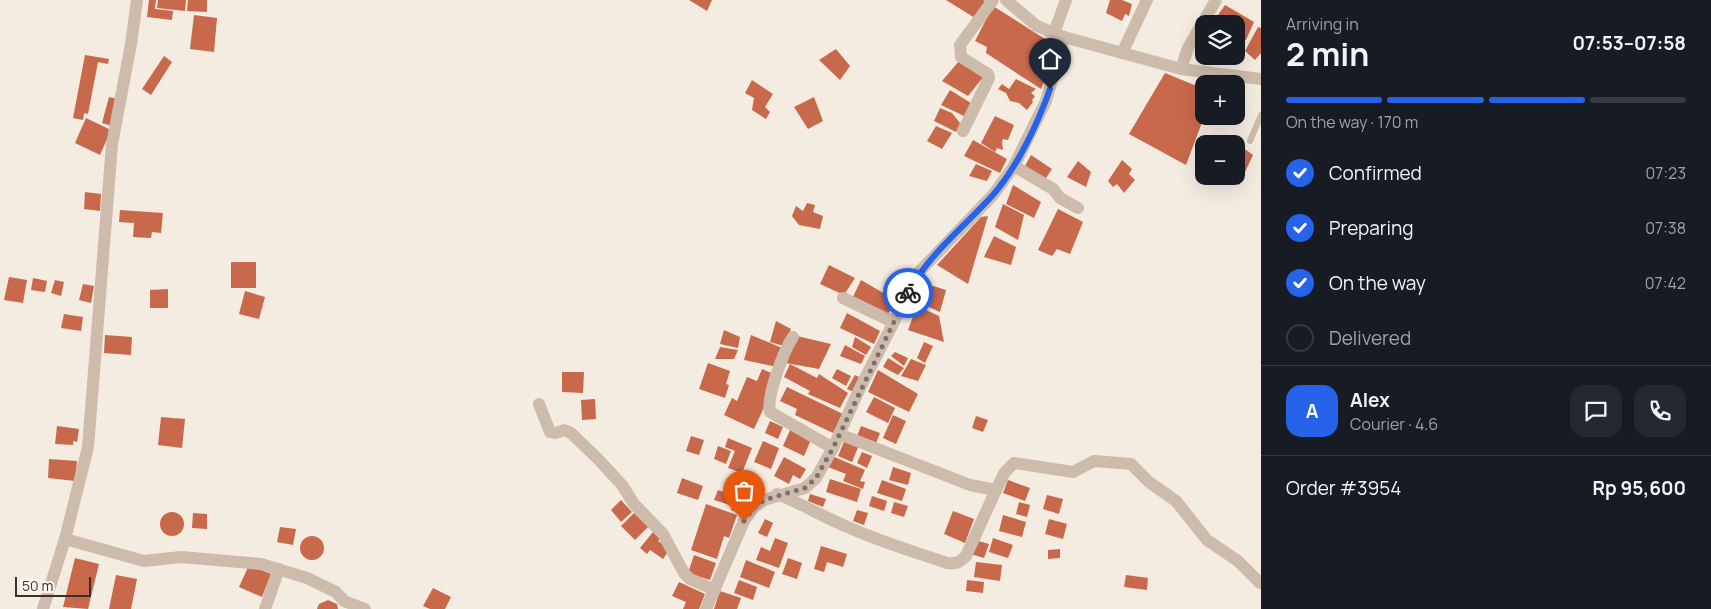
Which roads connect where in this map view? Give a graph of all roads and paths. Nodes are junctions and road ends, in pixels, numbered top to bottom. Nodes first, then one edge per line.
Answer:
1 (137, 0) edge
2 (993, 0) edge
3 (1006, 0) edge
4 (1066, 0) edge
5 (1147, 0) edge
6 (1216, 0) edge
7 (1059, 35) junction
8 (1122, 53) junction
9 (1181, 69) junction
10 (1261, 79) edge
11 (1261, 115) edge
12 (963, 131) dead end
13 (1250, 141) dead end
14 (1014, 166) junction
15 (1078, 208) dead end
16 (843, 298) dead end
17 (893, 322) junction
18 (793, 337) dead end
19 (540, 404) dead end
20 (839, 434) junction
21 (833, 448) junction
22 (996, 490) junction
23 (777, 494) junction
24 (65, 539) junction
25 (279, 569) junction
26 (1260, 583) edge
27 (715, 590) junction
28 (43, 609) edge
29 (265, 609) edge
30 (365, 609) edge
31 (706, 609) edge

1 - 24 street
2 - 12 street
3 - 7 street
4 - 7 street
5 - 8 street
6 - 9 street
7 - 8 street
7 - 14 street
8 - 9 street
9 - 10 street
11 - 13 lane
14 - 15 street
14 - 17 street
16 - 17 street
17 - 20 street
18 - 21 street
19 - 27 street
20 - 21 street
20 - 22 street
21 - 23 street
22 - 23 street
22 - 26 street
23 - 27 street
24 - 25 street
24 - 28 street
25 - 29 street
25 - 30 street
27 - 31 street

